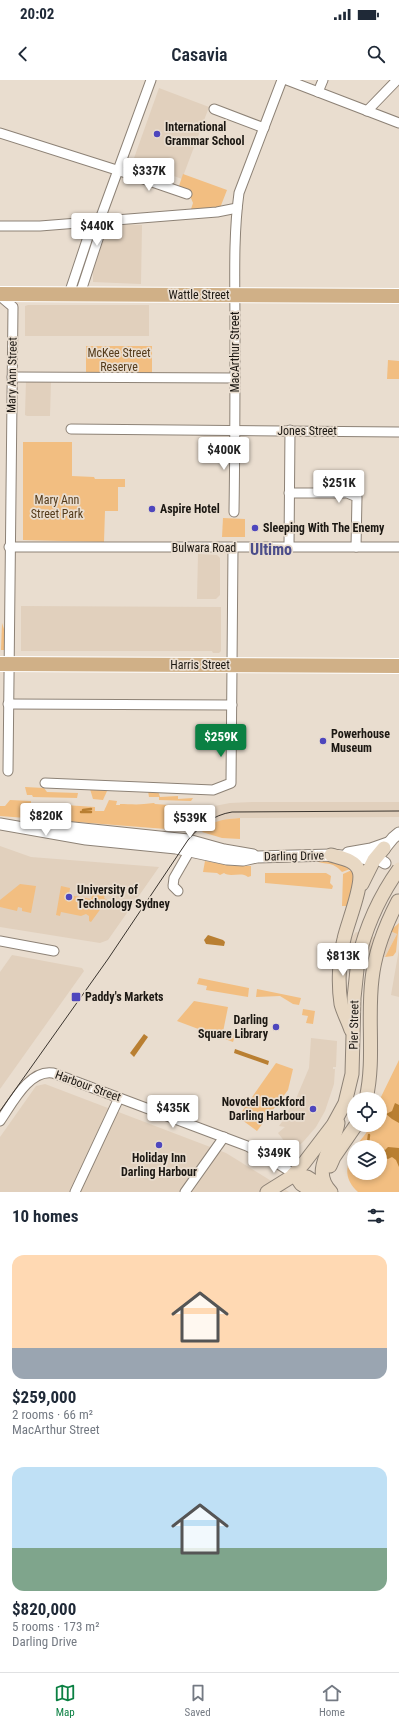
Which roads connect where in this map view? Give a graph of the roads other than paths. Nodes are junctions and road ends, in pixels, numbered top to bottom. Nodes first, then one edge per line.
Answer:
1 (151, 80) edge
2 (282, 80) edge
3 (287, 80) edge
4 (323, 80) edge
5 (397, 80) edge
6 (318, 92) junction
7 (214, 109) dead end
8 (367, 111) junction
9 (399, 123) edge
10 (264, 128) junction
11 (0, 133) edge
12 (118, 170) junction
13 (187, 194) dead end
14 (237, 208) junction
15 (94, 225) junction
16 (0, 226) edge
17 (75, 294) junction
18 (0, 295) edge
19 (235, 295) junction
20 (399, 296) edge
21 (12, 377) junction
22 (236, 378) junction
23 (70, 429) dead end
24 (290, 430) junction
25 (236, 431) junction
26 (399, 432) edge
27 (289, 493) junction
28 (234, 512) dead end
29 (288, 547) junction
30 (356, 547) junction
31 (399, 547) edge
32 (9, 548) junction
33 (233, 548) junction
34 (4, 664) edge
35 (232, 665) junction
36 (399, 666) edge
37 (8, 704) junction
38 (232, 705) junction
39 (8, 771) dead end
40 (45, 783) dead end
41 (0, 824) edge
42 (399, 834) edge
43 (193, 846) junction
44 (386, 846) junction
45 (332, 855) junction
46 (382, 862) junction
47 (399, 869) edge
48 (178, 890) dead end
49 (357, 893) junction
50 (398, 901) dead end
51 (0, 941) edge
52 (54, 951) dead end
53 (353, 1037) junction
54 (367, 1092) edge
55 (119, 1098) junction
56 (0, 1121) edge
57 (336, 1123) junction
58 (352, 1132) edge
59 (224, 1137) junction
60 (294, 1174) junction
61 (74, 1192) edge
62 (185, 1192) edge
63 (267, 1192) edge
64 (283, 1192) edge
65 (288, 1192) edge
66 (313, 1192) edge
67 (331, 1192) edge

1 - 12 street
2 - 10 street, MacArthur Street
3 - 6 street
4 - 6 street
5 - 8 street
6 - 8 street
7 - 10 street
8 - 9 street
10 - 14 street, MacArthur Street
11 - 12 street
12 - 13 street
12 - 15 street
14 - 15 street
14 - 19 street, MacArthur Street
15 - 16 street
15 - 17 street
17 - 18 main road, Wattle Street
17 - 19 main road, Wattle Street
18 - 21 street, Mary Ann Street
19 - 20 main road, Wattle Street
19 - 22 street, MacArthur Street
21 - 22 street
21 - 32 street, Mary Ann Street
22 - 25 street, MacArthur Street
23 - 25 street, Jones Street
24 - 25 street, Jones Street
24 - 26 street, Jones Street
24 - 27 street
25 - 28 street, MacArthur Street
27 - 29 street
27 - 30 street
29 - 30 street, Bulwara Road
29 - 33 street, Bulwara Road
30 - 31 street, Bulwara Road
32 - 33 street, Bulwara Road
32 - 34 street, Mary Ann Street
33 - 35 street
34 - 35 main road, Harris Street
34 - 37 street, Mary Ann Street
35 - 36 main road, Harris Street
35 - 38 street
37 - 38 street
37 - 39 street, Mary Ann Street
38 - 40 street
41 - 43 street, Darling Drive
42 - 44 street
43 - 45 street, Darling Drive
43 - 48 street
44 - 45 street, Darling Drive
44 - 46 main road
45 - 46 street, Darling Drive
45 - 49 main road
46 - 49 main road
47 - 53 main road, Pier Street, bridge
49 - 53 main road
50 - 54 main road
51 - 52 street
53 - 57 main road, Pier Street
55 - 56 street, Harbour Street
55 - 59 street, Harbour Street
55 - 61 street
57 - 60 main road, Pier Street
57 - 67 main road
58 - 67 main road
59 - 60 street, Harbour Street
59 - 62 street
60 - 63 main road, Pier Street
60 - 66 main road, Harbour Street
60 - 67 main road, Harbour Street
64 - 65 main road

